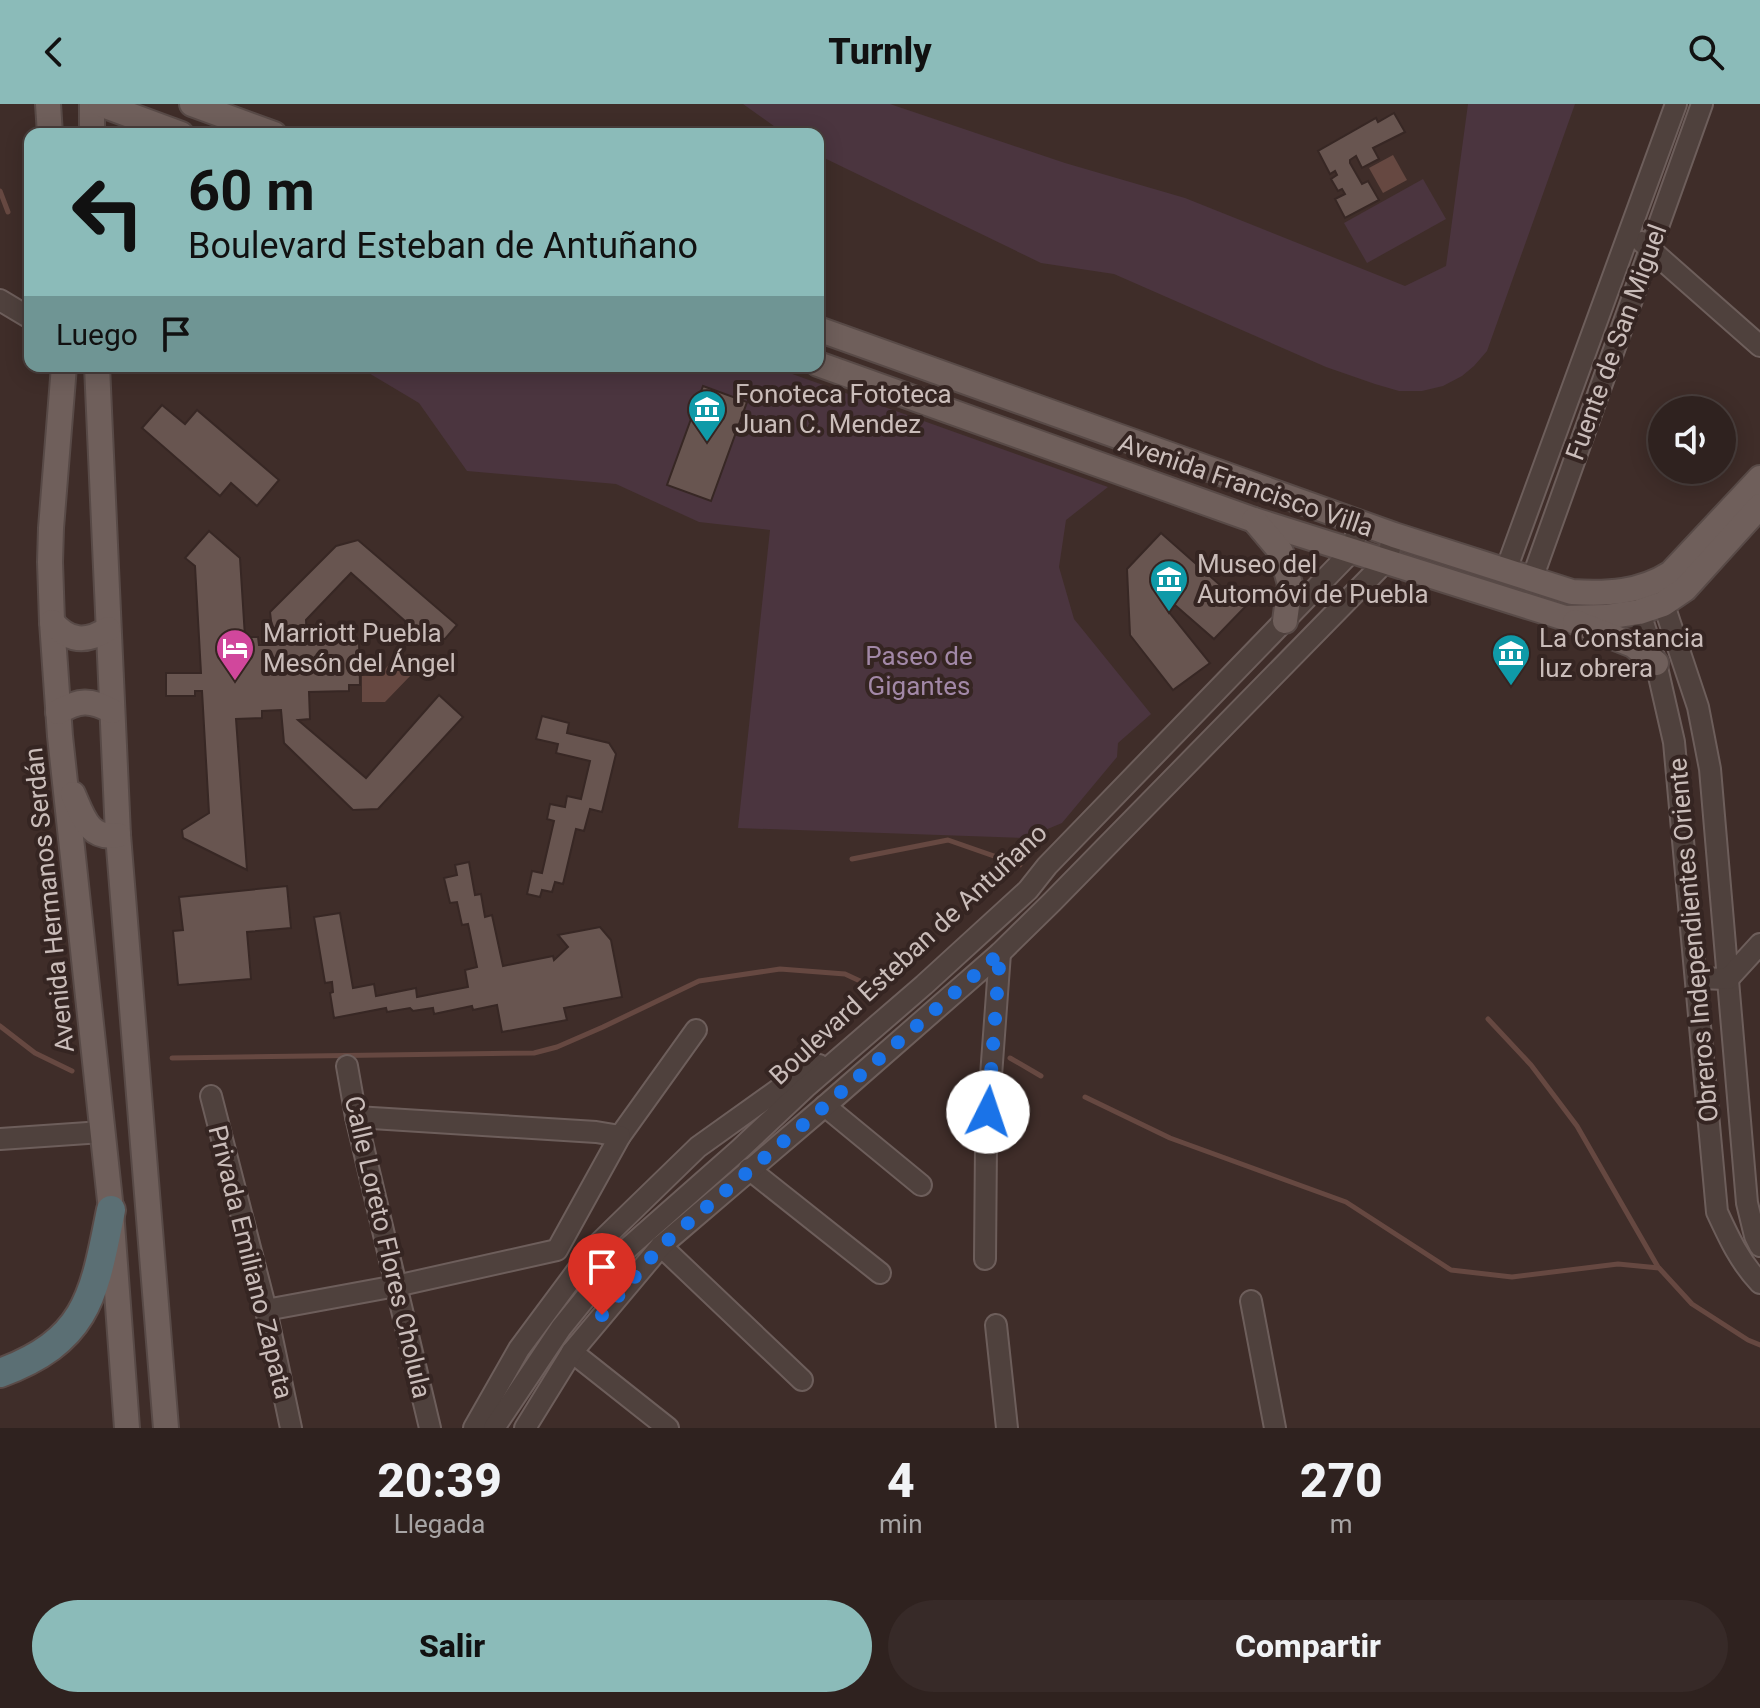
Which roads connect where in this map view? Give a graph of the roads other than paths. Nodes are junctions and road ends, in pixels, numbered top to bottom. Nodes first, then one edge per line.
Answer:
1 (48, 104) edge
2 (92, 104) edge
3 (100, 104) edge
4 (192, 104) edge
5 (1676, 104) edge
6 (1702, 104) edge
7 (50, 128) edge
8 (92, 128) edge
9 (165, 128) edge
10 (258, 128) edge
11 (1630, 232) junction
12 (1650, 248) junction
13 (0, 300) edge
14 (24, 314) edge
15 (824, 331) edge
16 (1760, 346) edge
17 (824, 366) edge
18 (64, 372) edge
19 (97, 372) edge
20 (1760, 478) edge
21 (1760, 506) edge
22 (1254, 520) junction
23 (1359, 522) junction
24 (1394, 535) junction
25 (1352, 551) junction
26 (1386, 561) junction
27 (1506, 570) junction
28 (1532, 579) junction
29 (1648, 597) junction
30 (1565, 618) junction
31 (1285, 621) junction
32 (52, 622) junction
33 (108, 629) junction
34 (1656, 663) junction
35 (112, 711) junction
36 (58, 712) junction
37 (64, 770) junction
38 (118, 835) junction
39 (1760, 944) edge
40 (1000, 953) junction
41 (1696, 978) junction
42 (1728, 979) junction
43 (696, 1030) dead end
44 (842, 1056) junction
45 (347, 1066) dead end
46 (211, 1096) dead end
47 (825, 1106) junction
48 (356, 1117) junction
49 (102, 1132) junction
50 (620, 1136) junction
51 (0, 1139) edge
52 (749, 1169) junction
53 (921, 1185) dead end
54 (111, 1210) junction
55 (661, 1246) junction
56 (1760, 1246) edge
57 (985, 1259) dead end
58 (880, 1273) dead end
59 (1760, 1283) edge
60 (396, 1286) junction
61 (1251, 1301) dead end
62 (266, 1310) junction
63 (996, 1325) dead end
64 (572, 1352) junction
65 (0, 1373) edge
66 (802, 1380) dead end
67 (164, 1385) junction
68 (127, 1428) edge
69 (166, 1428) edge
70 (174, 1428) edge
71 (291, 1428) edge
72 (430, 1428) edge
73 (474, 1428) edge
74 (494, 1428) edge
75 (525, 1428) edge
76 (668, 1428) edge
77 (1007, 1428) edge
78 (1275, 1428) edge

1 - 7 main road
2 - 8 main road
3 - 9 main road
4 - 10 main road
5 - 11 street, Fuente de San Miguel
6 - 12 street, Fuente de San Miguel
11 - 12 street
11 - 27 street, Fuente de San Miguel
12 - 16 street
12 - 28 street, Fuente de San Miguel
13 - 14 street
15 - 23 main road, Avenida Francisco Villa
17 - 22 main road, Avenida Francisco Villa
18 - 32 main road, Avenida Hermanos Serdán
19 - 33 main road
20 - 29 main road
21 - 29 main road
22 - 25 main road, Avenida Francisco Villa
22 - 31 main road
23 - 24 main road, Avenida Francisco Villa
23 - 25 street
24 - 26 street, Boulevard Esteban de Antuñano
24 - 27 main road, Avenida Francisco Villa
25 - 26 main road, Avenida Francisco Villa
25 - 31 street, Boulevard Esteban de Antuñano
26 - 30 main road, Avenida Francisco Villa
26 - 40 street, Boulevard Esteban de Antuñano
27 - 28 main road, Avenida Francisco Villa
28 - 29 main road, Avenida Francisco Villa
29 - 30 main road, Avenida Francisco Villa
29 - 34 street, Obreros Independientes Oriente
29 - 42 street, Obreros Independientes Oriente
30 - 34 main road
31 - 44 street, Boulevard Esteban de Antuñano
32 - 33 main road
32 - 36 main road, Avenida Hermanos Serdán
33 - 35 main road
34 - 41 street, Obreros Independientes Oriente
35 - 36 main road
35 - 38 main road
36 - 37 main road, Avenida Hermanos Serdán
37 - 38 main road
37 - 49 main road, Avenida Hermanos Serdán
38 - 67 main road
39 - 42 street
40 - 47 street, Boulevard Esteban de Antuñano
40 - 57 street
41 - 42 street
41 - 59 street, Obreros Independientes Oriente
42 - 56 street, Obreros Independientes Oriente
43 - 50 street
44 - 73 street
44 - 74 street, Boulevard Esteban de Antuñano
45 - 48 street, Calle Loreto Flores Cholula
46 - 62 street, Privada Emiliano Zapata
47 - 52 street, Boulevard Esteban de Antuñano
47 - 53 street
48 - 50 street
48 - 60 street, Calle Loreto Flores Cholula
49 - 51 street
49 - 54 main road, Avenida Hermanos Serdán
50 - 60 street
52 - 55 street, Boulevard Esteban de Antuñano
52 - 58 street
54 - 65 highway
54 - 68 main road, Avenida Hermanos Serdán
55 - 64 street, Boulevard Esteban de Antuñano
55 - 66 street
60 - 62 street
60 - 72 street, Calle Loreto Flores Cholula
61 - 78 street
62 - 71 street, Privada Emiliano Zapata
63 - 77 street
64 - 75 street, Boulevard Esteban de Antuñano
64 - 76 street
67 - 69 main road
67 - 70 main road

